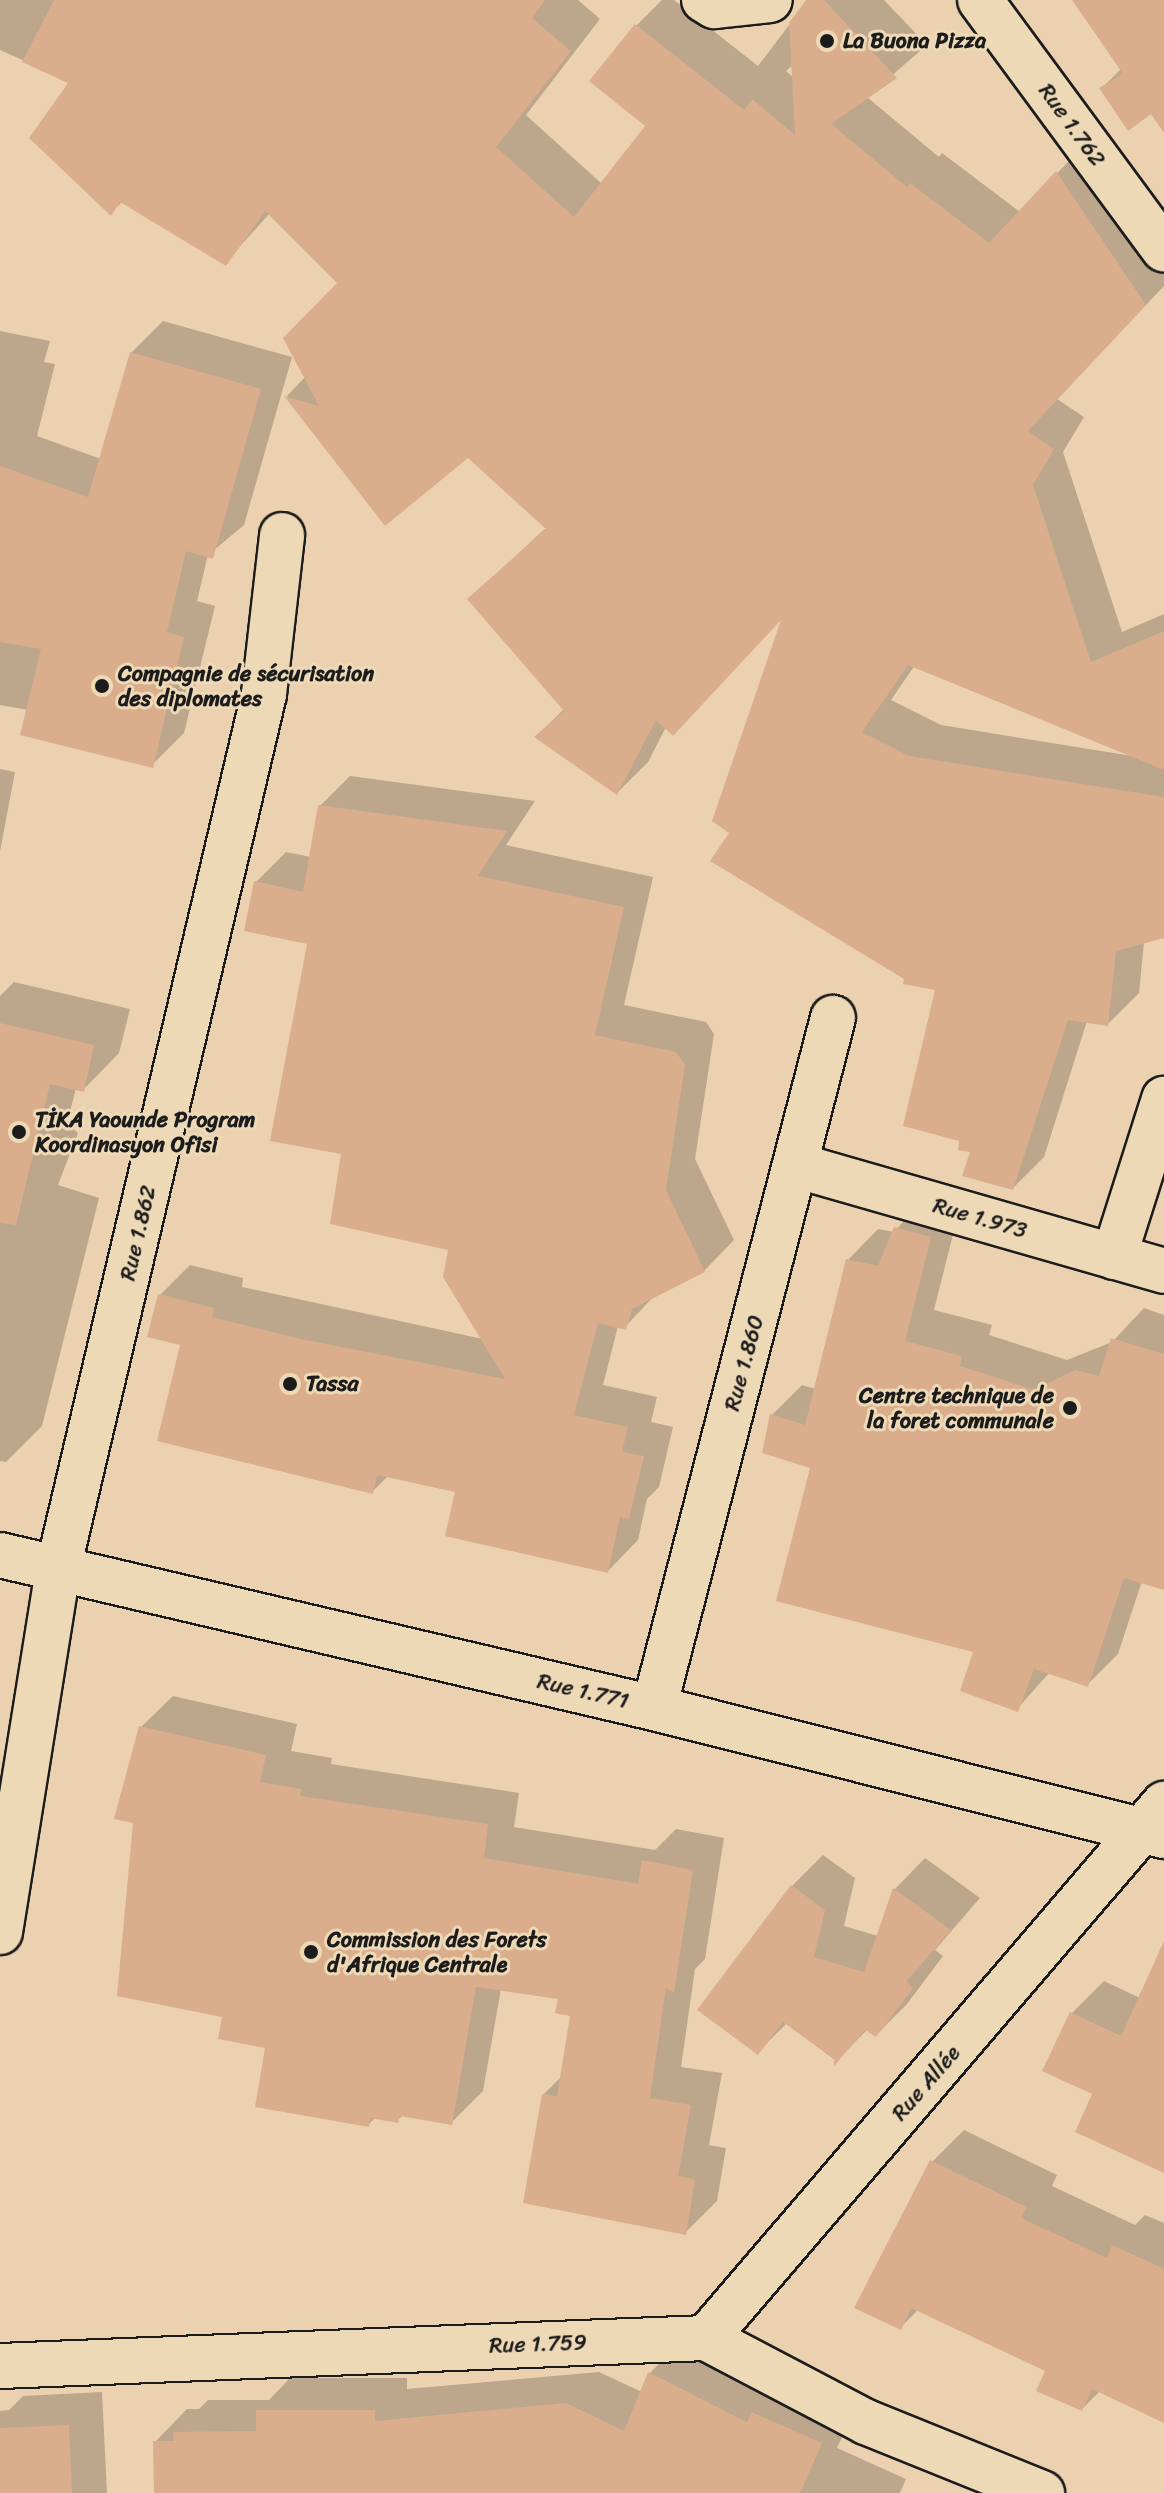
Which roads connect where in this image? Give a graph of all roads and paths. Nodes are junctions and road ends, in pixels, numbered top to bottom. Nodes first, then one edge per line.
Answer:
1 (704, 0) edge
2 (770, 0) edge
3 (980, 0) edge
4 (1164, 250) edge
5 (282, 535) dead end
6 (833, 1018) dead end
7 (1164, 1099) edge
8 (795, 1165) junction
9 (1114, 1257) junction
10 (1164, 1271) edge
11 (0, 1555) edge
12 (58, 1569) junction
13 (654, 1708) junction
14 (1158, 1823) edge
15 (0, 1932) edge
16 (706, 2338) junction
17 (0, 2366) edge
18 (1042, 2493) edge

1 - 2 street
3 - 4 street, Rue 1.762
5 - 12 street, Rue 1.862
6 - 8 street, Rue 1.860
7 - 9 street
8 - 9 street, Rue 1.973
8 - 13 street, Rue 1.860
9 - 10 street, Rue 1.973
11 - 12 street, Rue 1.771
12 - 13 street, Rue 1.771
12 - 15 street, Rue 1.862
13 - 14 street, Rue 1.771
14 - 16 street, Rue Allée
16 - 17 street, Rue 1.759
16 - 18 street, Rue 1.759

